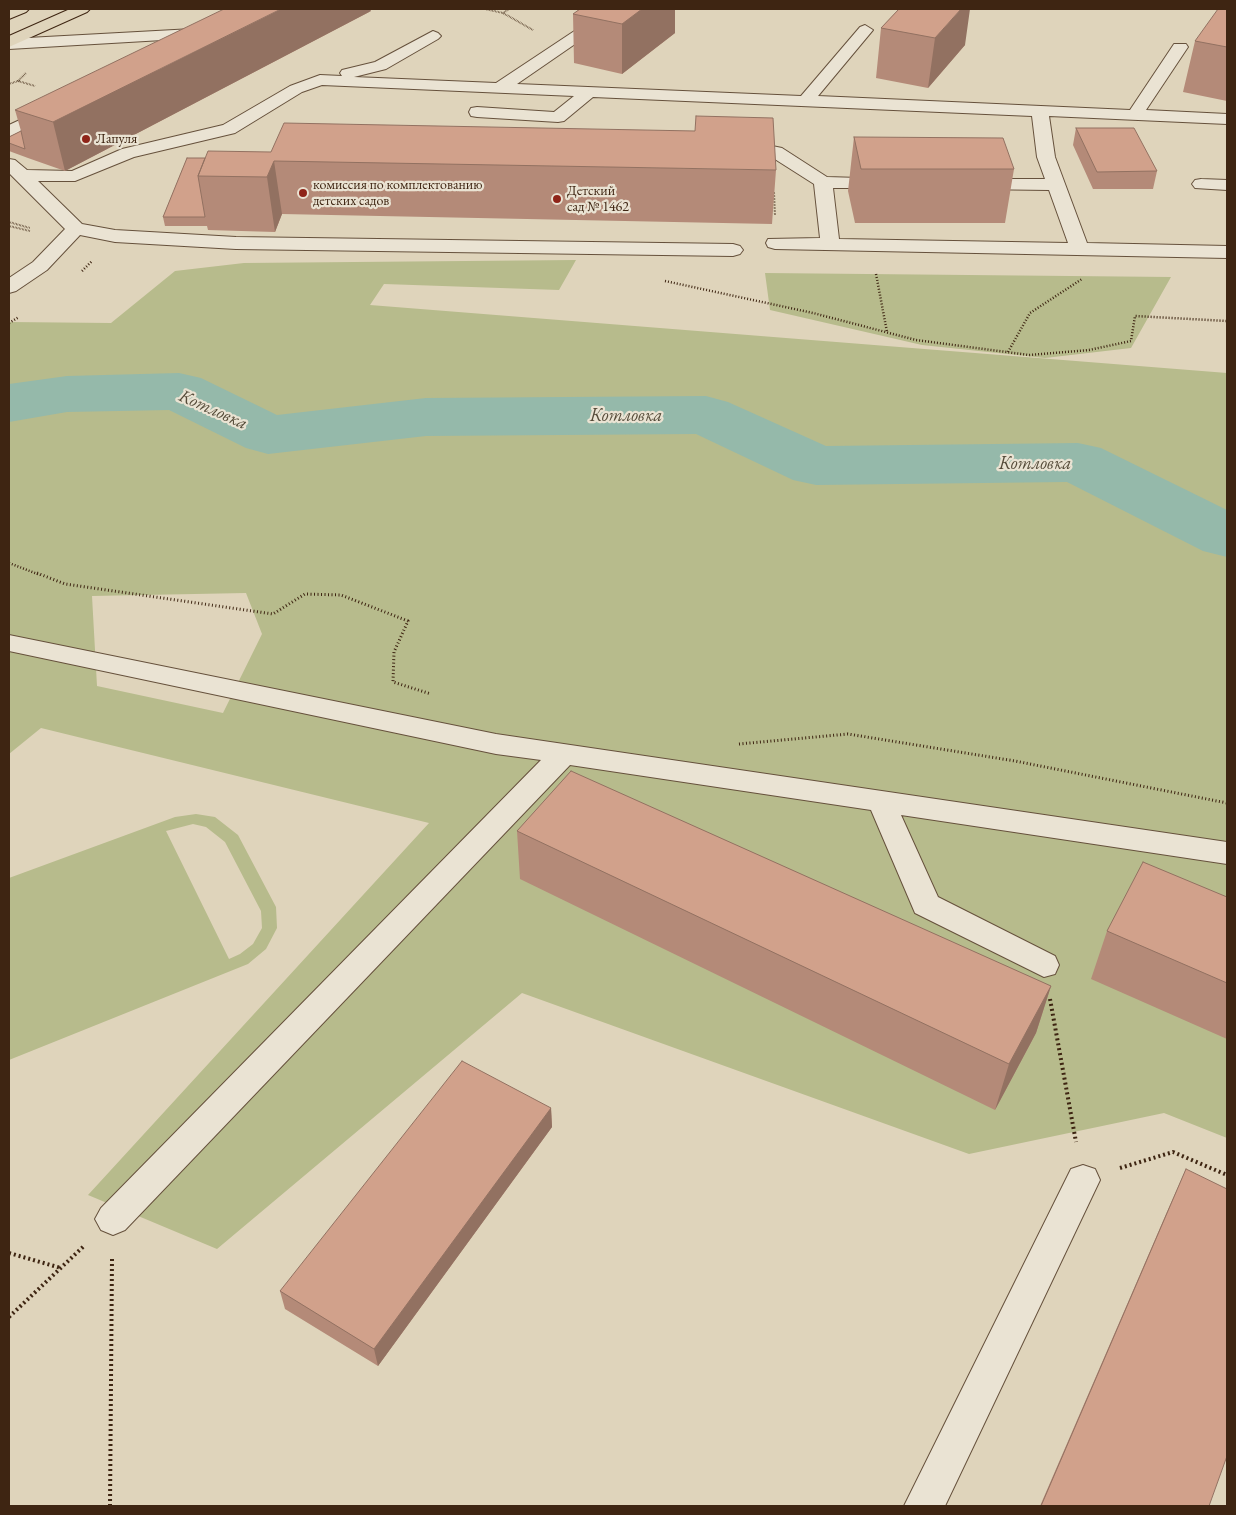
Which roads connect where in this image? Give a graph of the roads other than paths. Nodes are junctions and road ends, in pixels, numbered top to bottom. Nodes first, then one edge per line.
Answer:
1 (21, 9) edge
2 (82, 9) edge
3 (262, 9) edge
4 (9, 14) edge
5 (602, 19) edge
6 (865, 30) dead end
7 (433, 36) dead end
8 (9, 43) edge
9 (1180, 47) dead end
10 (320, 80) junction
11 (502, 87) junction
12 (589, 92) junction
13 (805, 101) junction
14 (68, 103) edge
15 (1040, 111) junction
16 (477, 112) dead end
17 (1135, 115) junction
18 (1227, 119) edge
19 (9, 132) edge
20 (724, 144) edge
21 (128, 153) junction
22 (198, 154) dead end
23 (15, 170) edge
24 (823, 182) junction
25 (900, 183) edge
26 (959, 184) edge
27 (1201, 184) dead end
28 (1056, 185) junction
29 (1227, 185) edge
30 (76, 229) junction
31 (775, 243) dead end
32 (830, 243) junction
33 (1079, 248) junction
34 (734, 250) dead end
35 (1227, 252) edge
36 (9, 287) edge
37 (9, 644) edge
38 (565, 753) junction
39 (881, 801) junction
40 (1227, 853) edge
41 (1044, 965) road end
42 (1083, 1180) road end
43 (113, 1219) road end
44 (924, 1506) edge

1 - 4 main road
2 - 8 main road
3 - 8 street
5 - 11 street
6 - 13 street
7 - 10 street
9 - 17 street
10 - 11 street
10 - 21 street
11 - 12 street
12 - 13 street
12 - 16 street
13 - 15 street
14 - 19 street
15 - 17 street
15 - 28 street
17 - 18 street
20 - 24 street
21 - 22 street
21 - 23 street
23 - 30 street
24 - 25 street
24 - 32 street
26 - 28 street
27 - 29 street
28 - 33 street
30 - 34 street
30 - 36 street
31 - 32 street
32 - 33 street
33 - 35 street
37 - 38 street
38 - 39 street
38 - 43 street
39 - 40 street
39 - 41 street
42 - 44 street

